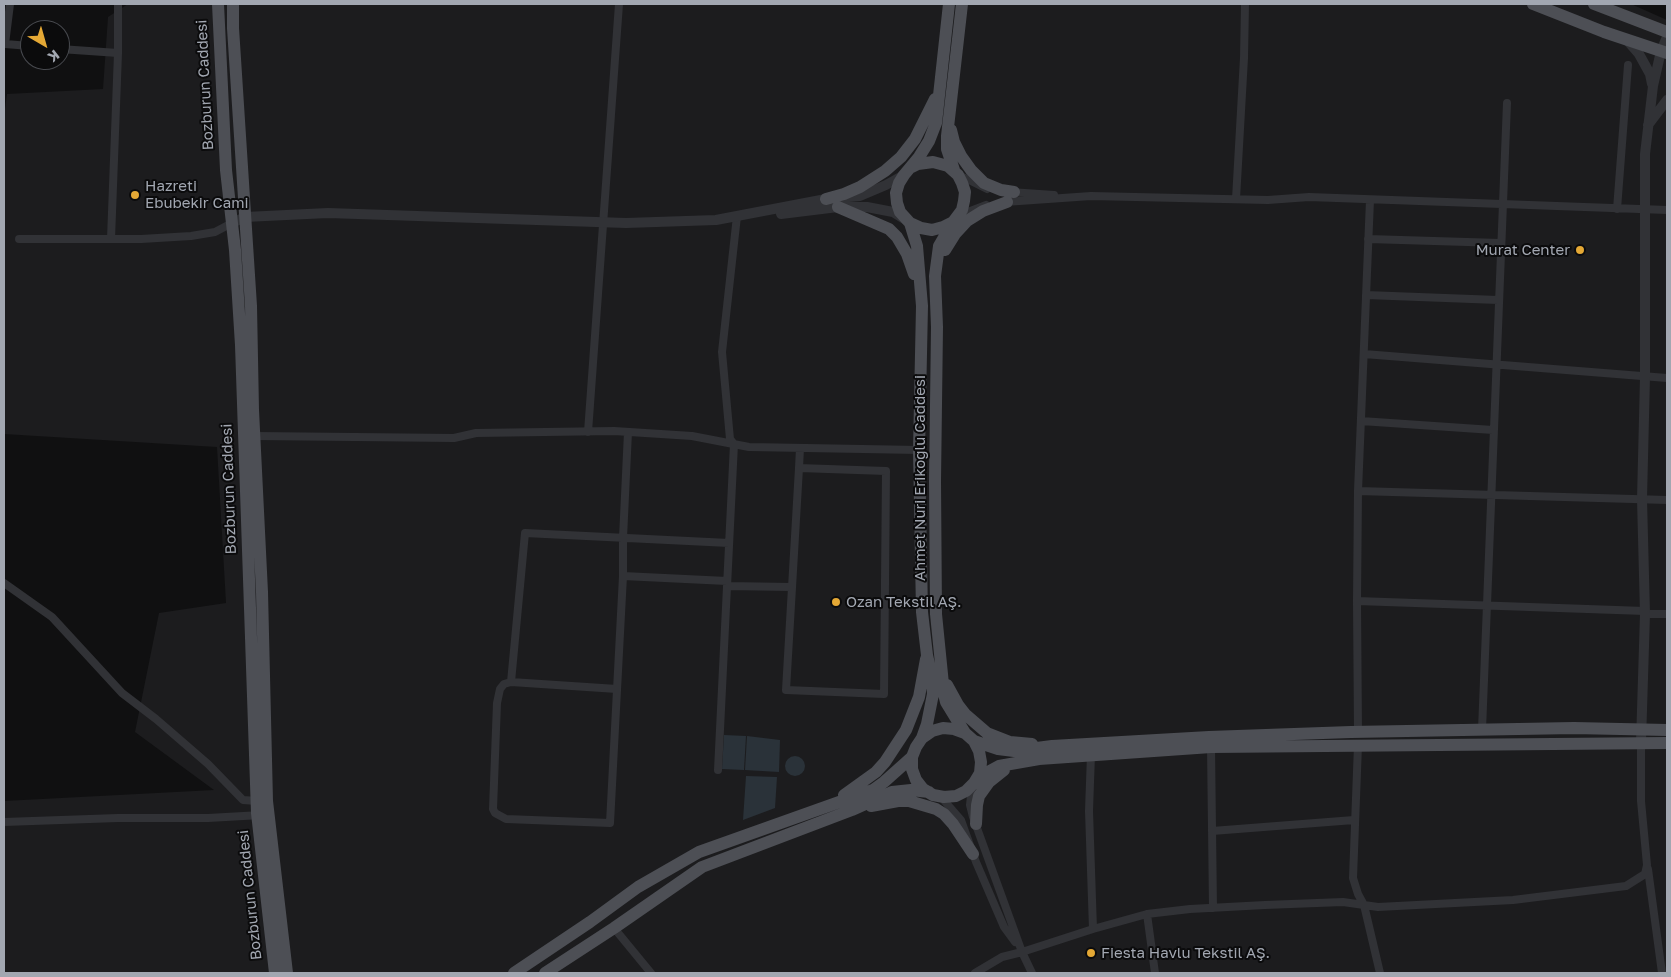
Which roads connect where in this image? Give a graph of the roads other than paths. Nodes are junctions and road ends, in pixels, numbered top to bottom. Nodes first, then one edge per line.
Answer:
1 (10, 4) edge
2 (118, 4) edge
3 (218, 4) edge
4 (232, 4) edge
5 (619, 4) edge
6 (949, 4) edge
7 (962, 4) edge
8 (1245, 4) edge
9 (1533, 4) edge
10 (1594, 4) edge
11 (1667, 32) edge
12 (1667, 37) edge
13 (1625, 39) junction
14 (20, 45) edge
15 (70, 49) edge
16 (1664, 52) edge
17 (118, 53) junction
18 (1628, 65) dead end
19 (941, 86) junction
20 (1653, 86) junction
21 (1667, 100) edge
22 (1507, 103) dead end
23 (949, 113) junction
24 (1647, 126) junction
25 (908, 171) junction
26 (956, 172) junction
27 (1010, 197) junction
28 (1071, 197) junction
29 (826, 199) junction
30 (1236, 200) junction
31 (1370, 200) junction
32 (1502, 204) junction
33 (838, 207) junction
34 (1617, 209) junction
35 (1644, 210) junction
36 (1667, 210) edge
37 (737, 216) junction
38 (246, 217) junction
39 (955, 220) junction
40 (603, 222) junction
41 (908, 222) junction
42 (232, 223) junction
43 (1368, 238) junction
44 (18, 239) dead end
45 (111, 239) junction
46 (1500, 242) junction
47 (935, 276) junction
48 (1366, 295) junction
49 (1498, 300) junction
50 (922, 306) junction
51 (1364, 354) junction
52 (1496, 364) junction
53 (1645, 377) junction
54 (1667, 378) edge
55 (1361, 421) junction
56 (1493, 430) junction
57 (588, 432) junction
58 (628, 432) junction
59 (255, 436) junction
60 (734, 444) junction
61 (800, 448) junction
62 (919, 450) junction
63 (799, 468) junction
64 (1358, 491) junction
65 (1491, 495) junction
66 (1642, 499) junction
67 (1667, 500) edge
68 (623, 538) junction
69 (729, 543) junction
70 (623, 576) junction
71 (4, 583) edge
72 (727, 583) junction
73 (791, 588) junction
74 (1356, 601) junction
75 (1486, 607) junction
76 (1645, 613) junction
77 (1667, 614) edge
78 (927, 655) junction
79 (941, 668) junction
80 (511, 682) junction
81 (617, 689) junction
82 (1482, 730) junction
83 (1667, 730) edge
84 (1641, 736) junction
85 (969, 737) junction
86 (922, 738) junction
87 (1358, 738) junction
88 (1667, 743) edge
89 (1052, 746) junction
90 (1211, 747) junction
91 (1091, 754) junction
92 (912, 757) junction
93 (1022, 761) junction
94 (718, 770) dead end
95 (975, 781) junction
96 (929, 792) junction
97 (941, 797) junction
98 (256, 801) junction
99 (823, 806) junction
100 (852, 810) junction
101 (263, 815) junction
102 (1354, 820) junction
103 (4, 822) edge
104 (976, 824) junction
105 (1212, 830) junction
106 (974, 854) junction
107 (1648, 866) junction
108 (1364, 905) junction
109 (1213, 908) junction
110 (1147, 914) junction
111 (614, 928) junction
112 (1093, 929) junction
113 (1022, 952) junction
114 (275, 973) edge
115 (288, 973) edge
116 (514, 973) edge
117 (545, 973) edge
118 (651, 973) edge
119 (975, 973) edge
120 (1032, 973) edge
121 (1155, 973) edge
122 (1380, 973) edge
123 (1662, 973) edge

1 - 14 street
2 - 17 street
3 - 42 main road, Bozburun Caddesi
4 - 38 main road, Bozburun Caddesi
5 - 40 street
6 - 19 main road
7 - 23 main road
8 - 30 street
9 - 13 main road
10 - 11 main road
12 - 16 street
13 - 16 main road
13 - 20 street
15 - 17 street
16 - 20 street
17 - 45 street
18 - 34 street
19 - 25 main road
19 - 29 main road
20 - 24 street
21 - 24 street
22 - 32 street
23 - 26 main road
23 - 27 main road
24 - 35 street
25 - 26 main road
25 - 29 street
25 - 41 main road
26 - 27 street
26 - 39 main road
27 - 28 street
27 - 28 street
27 - 39 street
27 - 47 main road
28 - 30 street
29 - 37 street
30 - 31 street
31 - 32 street
31 - 43 street
32 - 34 street
32 - 46 street
33 - 37 street
33 - 41 street
33 - 50 main road
34 - 35 street
35 - 36 street
35 - 53 street
37 - 40 street
37 - 60 street
38 - 40 street
38 - 42 street
38 - 59 main road, Bozburun Caddesi
39 - 41 main road
39 - 47 main road, Ahmet Nuri Erikoğlu Caddesi
40 - 57 street
41 - 50 main road, Ahmet Nuri Erikoğlu Caddesi
42 - 45 street
42 - 98 main road, Bozburun Caddesi
43 - 46 street
43 - 48 street
44 - 45 street
46 - 49 street
47 - 79 main road, Ahmet Nuri Erikoğlu Caddesi
48 - 49 street
48 - 51 street
49 - 52 street
50 - 62 main road, Ahmet Nuri Erikoğlu Caddesi
51 - 52 street
51 - 55 street
52 - 53 street
52 - 56 street
53 - 54 street
53 - 66 street
55 - 56 street
55 - 64 street
56 - 65 street
57 - 58 street
57 - 59 street
58 - 60 street
58 - 68 street
59 - 101 main road, Bozburun Caddesi
60 - 61 street
60 - 69 street
61 - 62 street
61 - 63 street
62 - 78 main road, Ahmet Nuri Erikoğlu Caddesi
63 - 73 street
63 - 73 street
64 - 65 street
64 - 74 street
65 - 66 street
65 - 75 street
66 - 67 street
66 - 76 street
68 - 69 street
68 - 70 street
68 - 80 street
69 - 72 street
70 - 72 street
70 - 81 street
71 - 98 street
72 - 73 street
72 - 94 street
74 - 75 street
74 - 87 street
75 - 76 street
75 - 82 street
76 - 77 street
76 - 84 street
78 - 86 main road, Ahmet Nuri Erikoğlu Caddesi
78 - 99 main road
79 - 85 main road, Ahmet Nuri Erikoğlu Caddesi
79 - 89 main road
80 - 81 street
80 - 81 street
82 - 84 main road
82 - 87 main road
83 - 84 main road
84 - 87 main road
84 - 88 main road
84 - 107 street
85 - 86 main road
85 - 89 main road
85 - 95 main road
86 - 92 main road
87 - 89 main road
87 - 90 main road
87 - 102 street
90 - 91 main road
90 - 105 street
91 - 93 main road
91 - 112 street
92 - 96 main road
92 - 99 main road
93 - 95 main road
93 - 104 main road
95 - 97 main road
95 - 104 street
96 - 97 main road
96 - 100 main road
97 - 106 street
98 - 101 main road, Bozburun Caddesi
99 - 116 main road
100 - 106 main road
100 - 111 main road
101 - 103 street
101 - 114 main road, Bozburun Caddesi
101 - 115 main road, Bozburun Caddesi
102 - 105 street
102 - 108 street
104 - 113 street
105 - 109 street
106 - 113 street
107 - 108 street
107 - 123 street
108 - 109 street
108 - 122 street
109 - 110 street
110 - 112 street
110 - 121 street
111 - 117 main road
111 - 118 street
112 - 113 street
113 - 119 street
113 - 120 street

